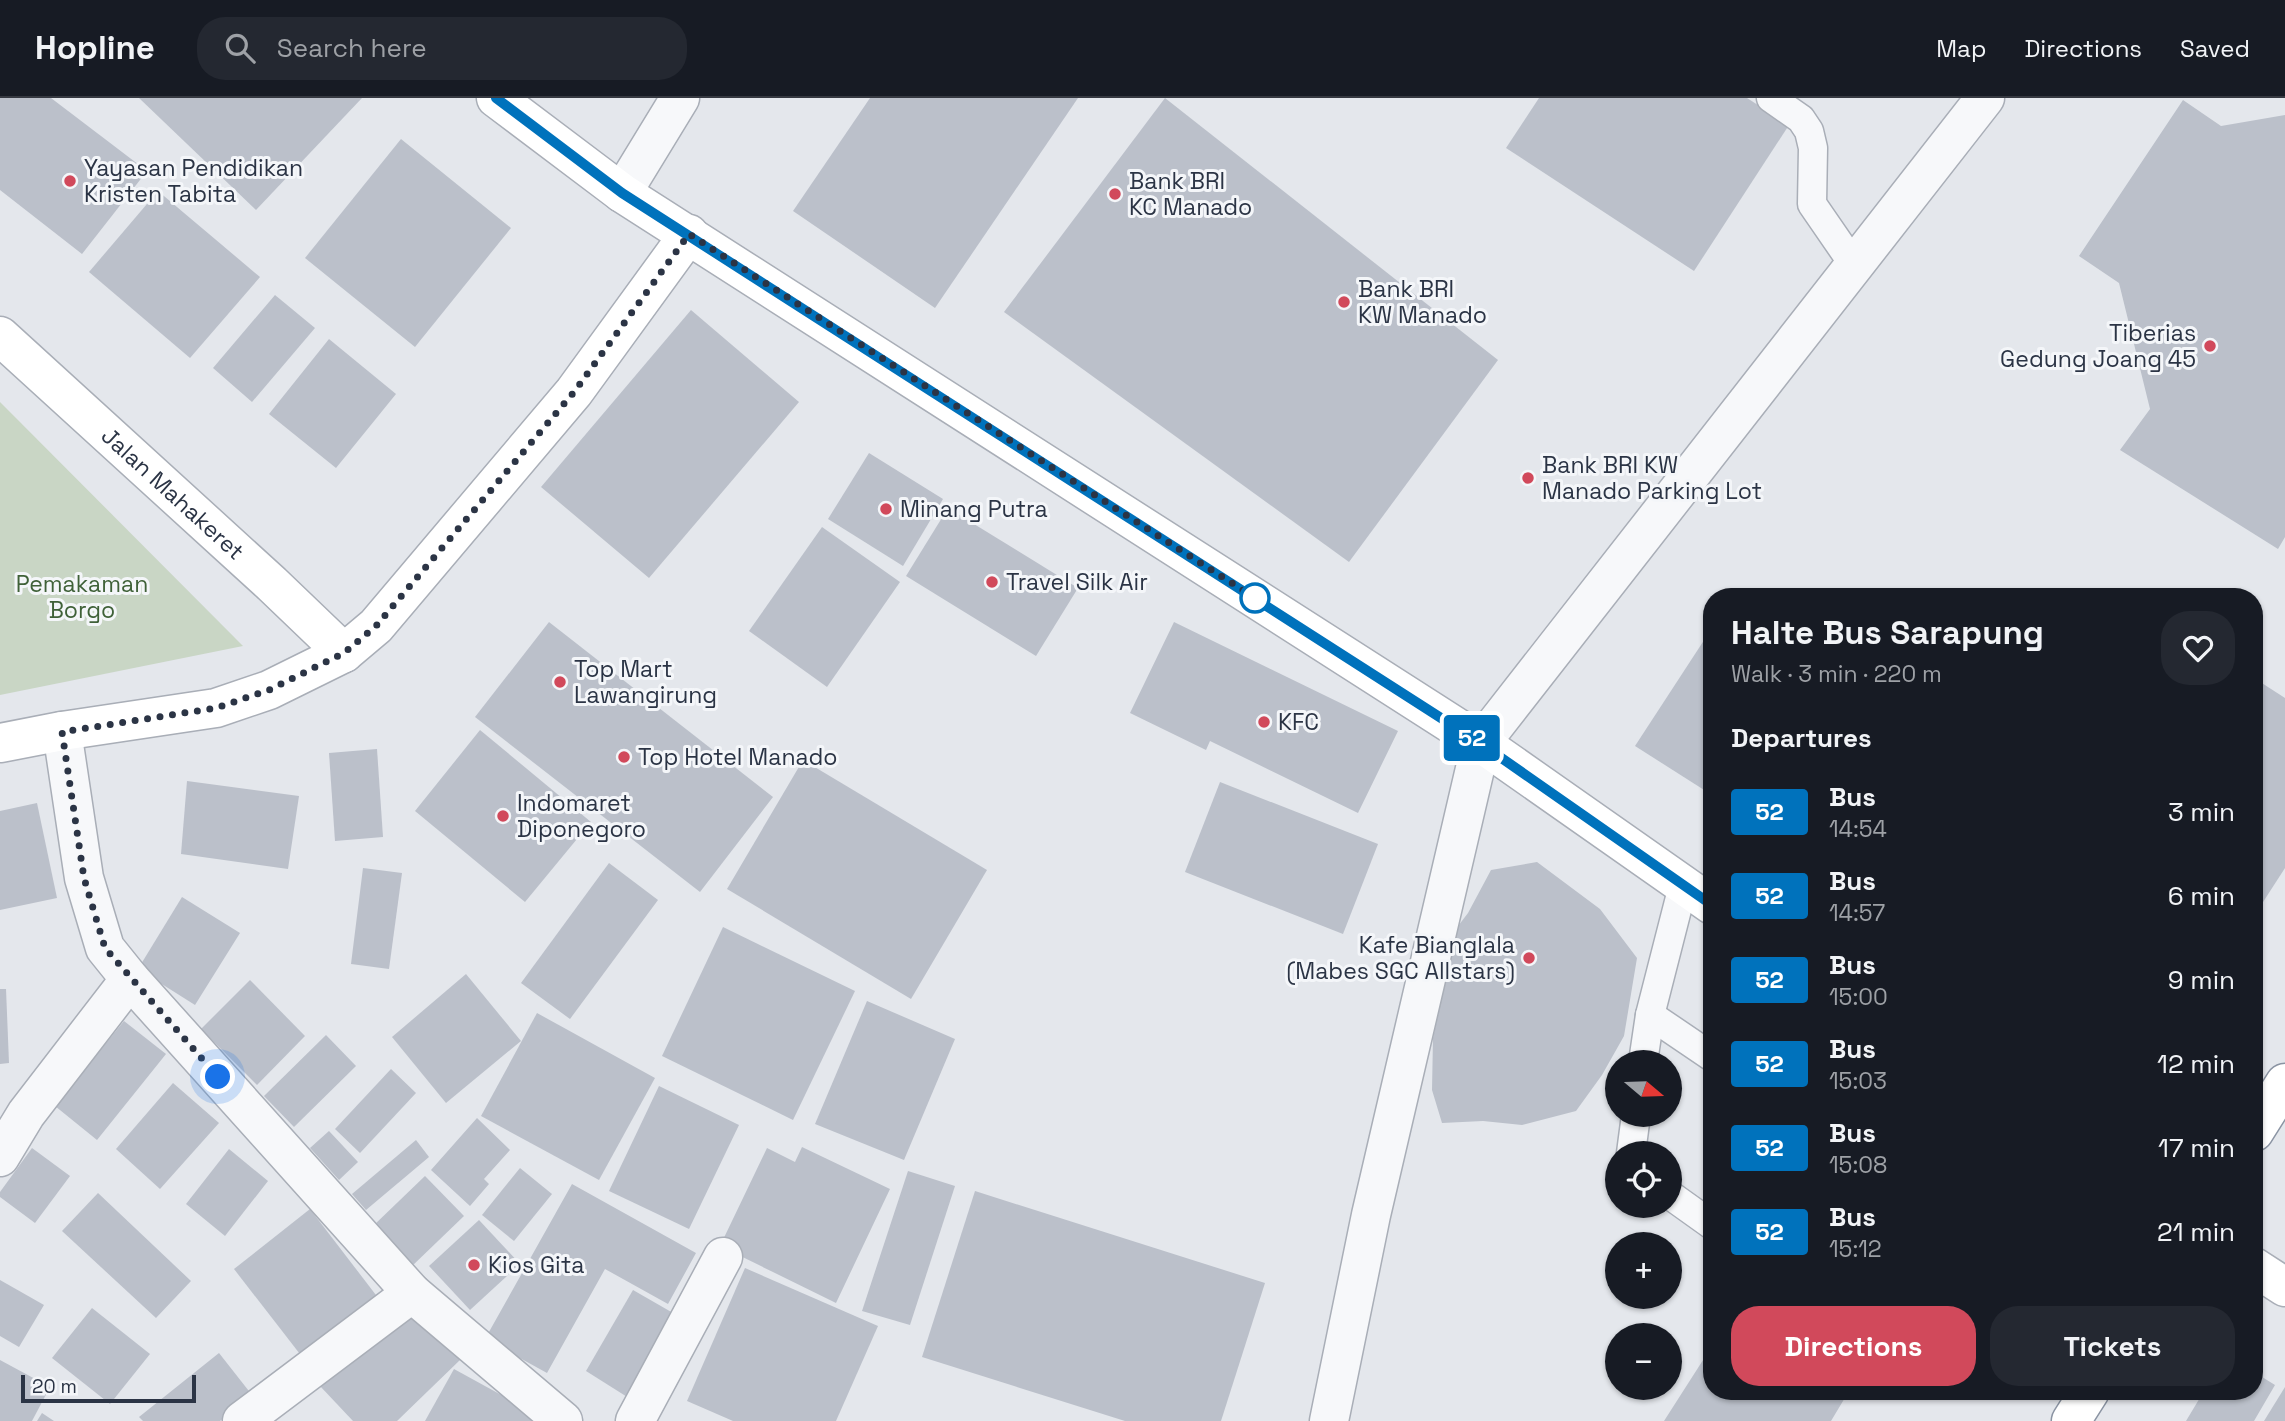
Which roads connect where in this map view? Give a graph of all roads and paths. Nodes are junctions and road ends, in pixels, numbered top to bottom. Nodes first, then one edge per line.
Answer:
1 (496, 98) edge
2 (680, 98) edge
3 (1771, 98) edge
4 (1985, 98) edge
5 (622, 193) junction
6 (689, 234) junction
7 (1854, 265) junction
8 (0, 336) edge
9 (344, 653) junction
10 (62, 732) junction
11 (0, 743) edge
12 (1480, 743) junction
13 (1697, 895) edge
14 (130, 979) junction
15 (1650, 1014) junction
16 (1645, 1050) edge
17 (1703, 1051) edge
18 (2285, 1083) edge
19 (2263, 1118) edge
20 (0, 1157) edge
21 (1682, 1204) edge
22 (1703, 1219) edge
23 (723, 1257) dead end
24 (2263, 1273) edge
25 (2285, 1287) edge
26 (412, 1293) junction
27 (2084, 1400) edge
28 (242, 1421) edge
29 (563, 1421) edge
30 (635, 1421) edge
31 (1329, 1421) edge
32 (2071, 1421) edge

1 - 5 main road
2 - 5 street
3 - 7 lane
4 - 7 street
5 - 6 main road
6 - 9 main road
6 - 12 main road
7 - 12 street
8 - 9 main road, Jalan Mahakeret
9 - 10 main road
10 - 11 main road
10 - 14 street
12 - 13 main road
12 - 31 street
13 - 15 lane
14 - 20 street
14 - 26 street
15 - 16 lane
15 - 17 lane
18 - 19 main road
21 - 22 lane
23 - 30 street
24 - 25 main road
26 - 28 street
26 - 29 street
27 - 32 main road

